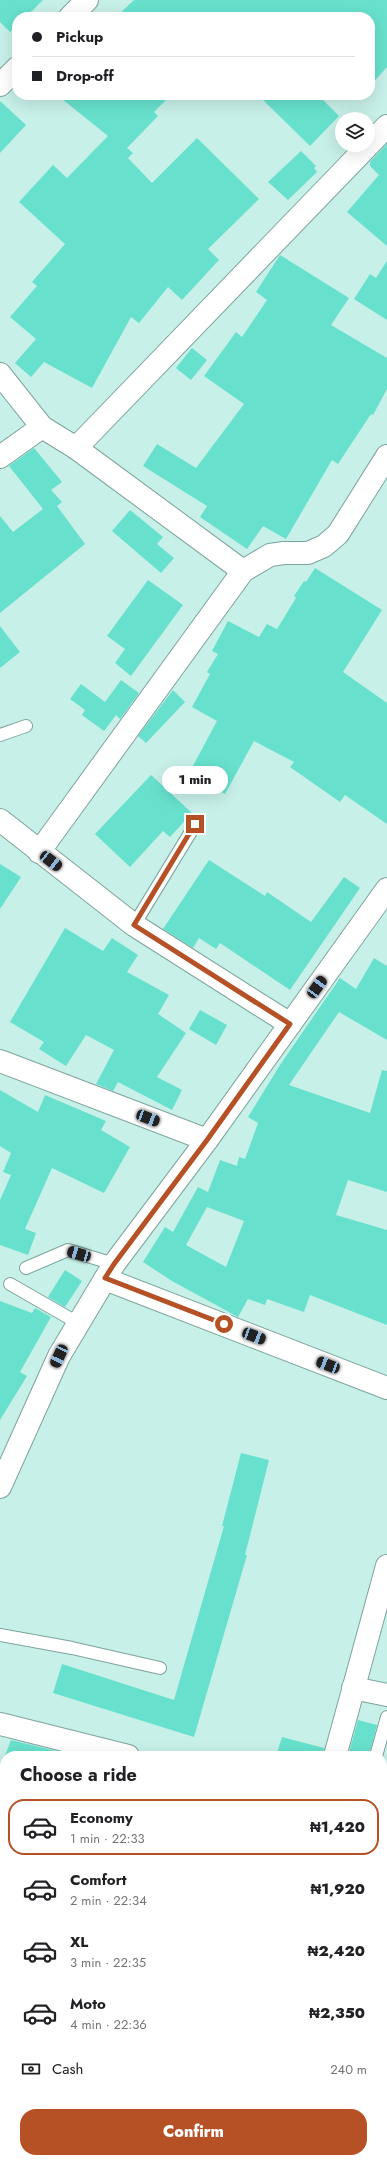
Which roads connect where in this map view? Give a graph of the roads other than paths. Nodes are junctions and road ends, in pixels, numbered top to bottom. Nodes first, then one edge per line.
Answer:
1 (87, 0) edge
2 (75, 12) edge
3 (12, 73) edge
4 (0, 85) edge
5 (387, 126) edge
6 (0, 374) edge
7 (42, 426) junction
8 (76, 448) junction
9 (387, 456) edge
10 (0, 457) edge
11 (243, 571) junction
12 (26, 726) dead end
13 (0, 735) edge
14 (0, 820) edge
15 (195, 824) dead end
16 (39, 852) junction
17 (387, 889) edge
18 (134, 925) junction
19 (290, 1024) junction
20 (0, 1061) edge
21 (207, 1140) junction
22 (26, 1268) dead end
23 (110, 1271) junction
24 (10, 1284) dead end
25 (78, 1323) junction
26 (387, 1388) edge
27 (0, 1483) edge
28 (0, 1487) edge
29 (387, 1566) edge
30 (0, 1635) edge
31 (160, 1668) dead end
32 (353, 1688) junction
33 (387, 1695) edge
34 (387, 1717) edge
35 (0, 1724) edge
36 (108, 1751) edge
37 (336, 1751) edge
38 (377, 1751) edge

1 - 2 street
3 - 4 street
5 - 8 street
6 - 7 street
7 - 8 street
7 - 10 street
8 - 11 street
9 - 11 street
11 - 16 street
12 - 13 lane
14 - 16 street
15 - 18 lane
16 - 18 street
17 - 19 street
18 - 19 street
19 - 21 street
20 - 21 street
21 - 23 street
22 - 23 lane
23 - 25 street
23 - 26 street
24 - 25 lane
25 - 27 street
27 - 28 street
29 - 32 street
30 - 31 lane
32 - 33 street
32 - 37 street
34 - 38 lane
35 - 36 street

